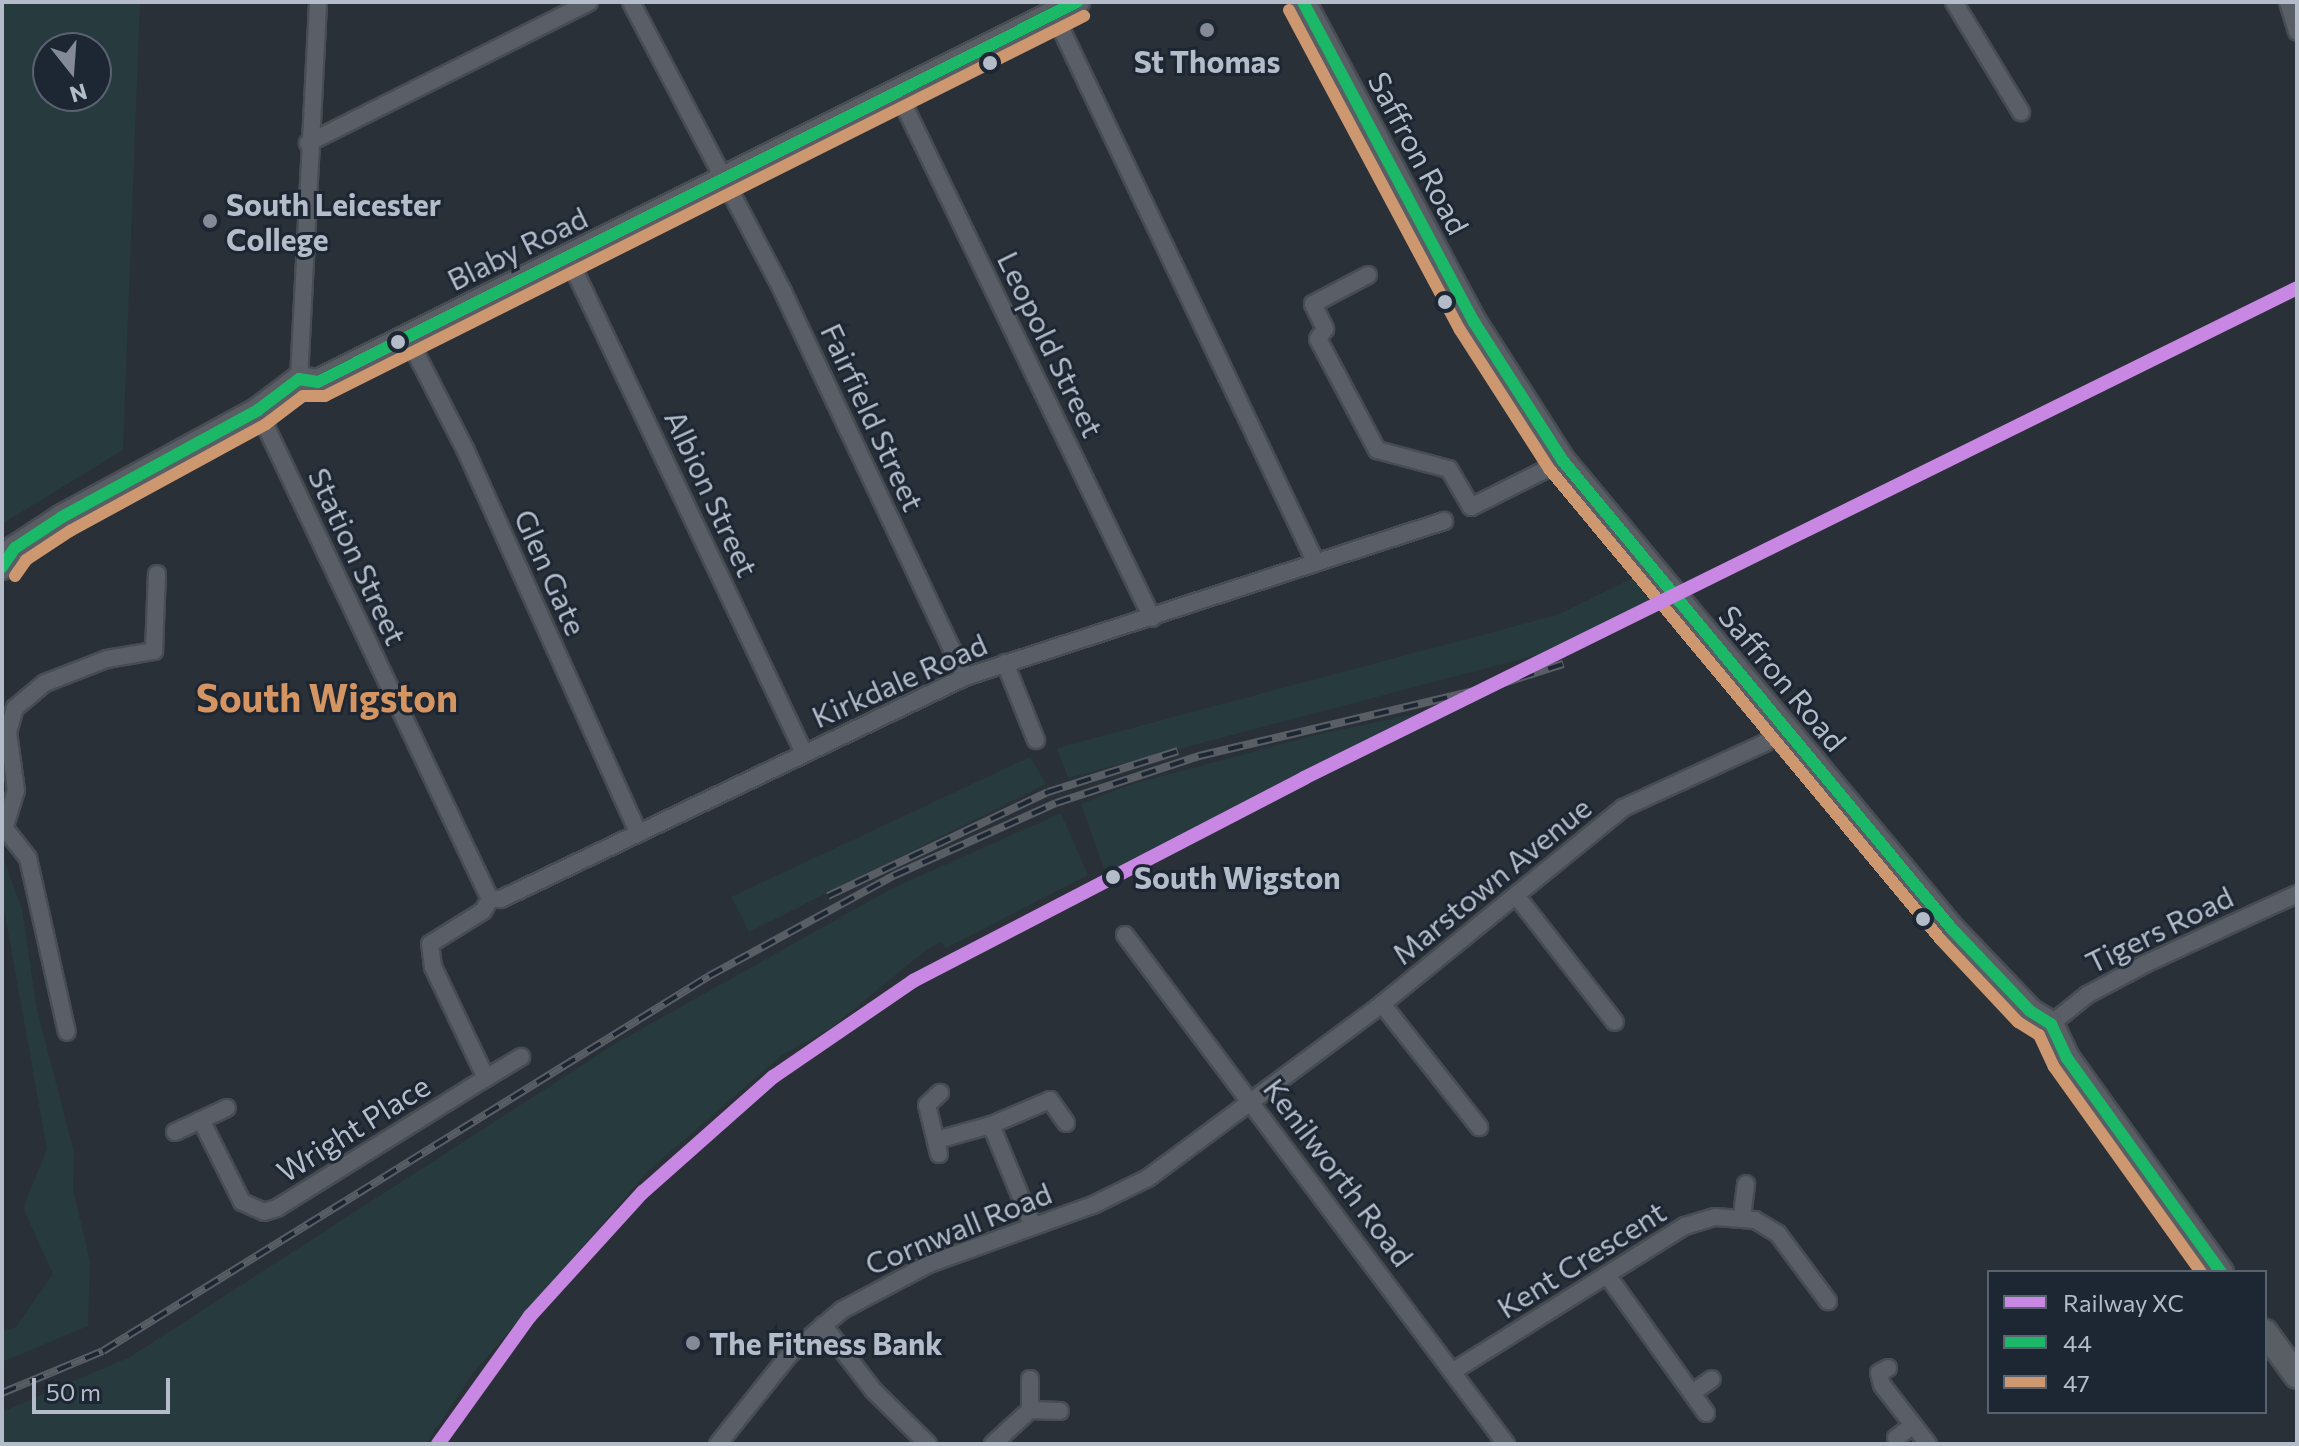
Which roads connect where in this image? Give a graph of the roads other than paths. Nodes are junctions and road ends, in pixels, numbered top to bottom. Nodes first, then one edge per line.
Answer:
1 (318, 2) edge
2 (589, 2) edge
3 (631, 2) edge
4 (1077, 2) edge
5 (1303, 2) edge
6 (1954, 2) edge
7 (2288, 2) edge
8 (1054, 14) junction
9 (2297, 32) edge
10 (899, 95) junction
11 (2021, 112) dead end
12 (308, 143) junction
13 (727, 182) junction
14 (568, 257) junction
15 (1368, 275) dead end
16 (408, 338) junction
17 (299, 379) junction
18 (258, 410) junction
19 (1563, 461) junction
20 (1444, 521) dead end
21 (1316, 563) junction
22 (2, 567) edge
23 (157, 574) dead end
24 (1152, 618) junction
25 (1005, 663) junction
26 (965, 677) junction
27 (1783, 729) junction
28 (1036, 740) dead end
29 (804, 753) junction
30 (3, 826) edge
31 (638, 832) junction
32 (2297, 894) edge
33 (1518, 898) junction
34 (490, 899) junction
35 (1125, 935) dead end
36 (1382, 1004) junction
37 (1615, 1022) dead end
38 (2051, 1024) junction
39 (67, 1032) dead end
40 (521, 1057) dead end
41 (486, 1078) junction
42 (940, 1093) dead end
43 (1253, 1104) junction
44 (227, 1108) dead end
45 (201, 1120) junction
46 (1066, 1123) dead end
47 (991, 1125) junction
48 (1479, 1127) dead end
49 (175, 1132) dead end
50 (1746, 1184) dead end
51 (1742, 1217) junction
52 (1032, 1224) junction
53 (2220, 1270) edge
54 (1607, 1275) junction
55 (1828, 1301) dead end
56 (823, 1325) junction
57 (2267, 1334) edge
58 (1888, 1368) dead end
59 (1455, 1370) junction
60 (2296, 1370) edge
61 (1030, 1379) dead end
62 (1712, 1379) dead end
63 (1692, 1393) junction
64 (1030, 1410) junction
65 (1060, 1411) dead end
66 (1706, 1413) dead end
67 (1913, 1425) junction
68 (1896, 1438) dead end
69 (718, 1444) edge
70 (928, 1444) edge
71 (993, 1444) edge
72 (1506, 1444) edge
73 (1928, 1444) edge

1 - 12 street
2 - 12 street
3 - 13 street, Fairfield Street
4 - 8 main road, Blaby Road
5 - 19 main road, Saffron Road
6 - 11 street
7 - 9 street
8 - 10 main road, Blaby Road
8 - 21 street
10 - 13 main road, Blaby Road
10 - 24 street, Leopold Street
12 - 17 street
13 - 14 main road, Blaby Road
13 - 26 street, Fairfield Street
14 - 16 main road, Blaby Road
14 - 29 street, Albion Street
15 - 19 street
16 - 17 main road, Blaby Road
16 - 31 street, Glen Gate
17 - 18 main road, Blaby Road
18 - 22 main road, Blaby Road
18 - 34 street, Station Street
19 - 27 main road, Saffron Road
20 - 21 street, Kirkdale Road
21 - 24 street, Kirkdale Road
23 - 30 street
24 - 25 street, Kirkdale Road
25 - 26 street, Kirkdale Road
25 - 28 street
26 - 29 street, Kirkdale Road
27 - 33 street, Marstown Avenue
27 - 38 main road, Saffron Road
29 - 31 street, Kirkdale Road
30 - 39 street
31 - 34 street, Kirkdale Road
32 - 38 street, Tigers Road
33 - 36 street, Marstown Avenue
33 - 37 street
34 - 41 street, Kirkdale Road
35 - 43 street, Kenilworth Road
36 - 43 street, Marstown Avenue
36 - 48 street
38 - 53 main road, Saffron Road
40 - 41 street, Wright Place
41 - 45 street, Wright Place
42 - 47 street
43 - 52 street, Cornwall Road
43 - 59 street, Kenilworth Road
44 - 45 street
45 - 49 street
46 - 47 street
47 - 52 street
50 - 51 street
51 - 54 street, Kent Crescent
51 - 55 street, Kent Crescent
52 - 56 street, Cornwall Road
54 - 59 street, Kent Crescent
54 - 63 street
56 - 69 street, Cornwall Road
56 - 70 street
57 - 60 main road
58 - 67 street
59 - 72 street, Kenilworth Road
61 - 64 street
62 - 63 street
63 - 66 street
64 - 65 street
64 - 71 street
67 - 68 street
67 - 73 street

